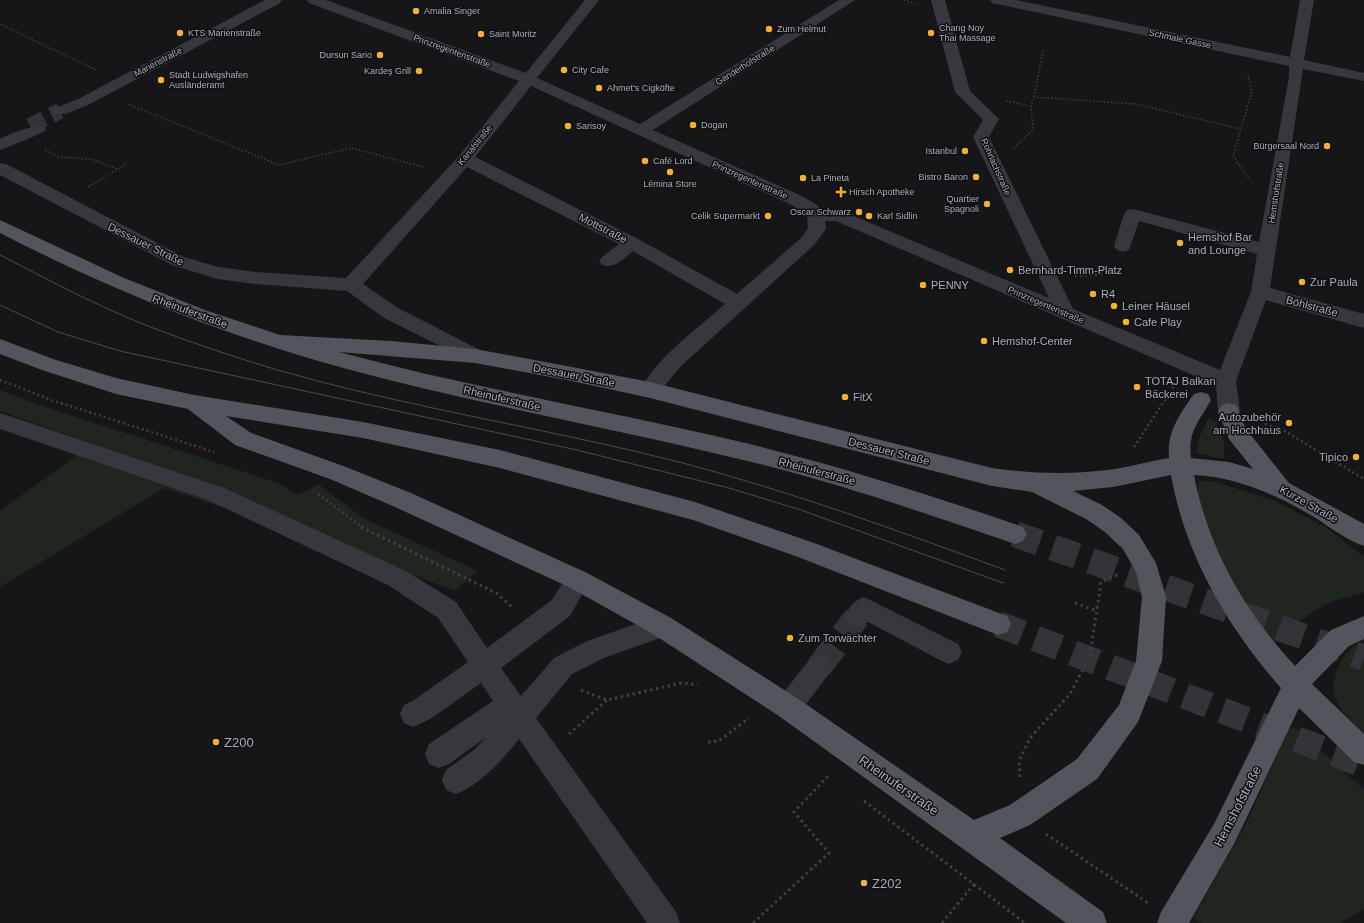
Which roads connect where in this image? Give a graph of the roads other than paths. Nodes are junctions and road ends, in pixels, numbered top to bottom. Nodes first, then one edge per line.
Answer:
1 (275, 0) edge
2 (314, 0) edge
3 (592, 0) edge
4 (848, 0) edge
5 (938, 0) edge
6 (997, 0) edge
7 (1306, 0) edge
8 (1296, 63) junction
9 (1364, 77) edge
10 (527, 79) junction
11 (64, 113) tunnel mouth
12 (642, 130) junction
13 (29, 131) tunnel mouth
14 (0, 145) edge
15 (464, 158) junction
16 (0, 168) edge
17 (816, 216) junction
18 (8, 230) edge
19 (632, 243) junction
20 (1123, 246) dead end
21 (1266, 250) junction
22 (608, 261) dead end
23 (351, 285) junction
24 (1260, 292) junction
25 (738, 304) junction
26 (1066, 313) junction
27 (1364, 320) edge
28 (278, 342) junction
29 (0, 346) edge
30 (475, 356) junction
31 (1226, 381) junction
32 (650, 390) junction
33 (1200, 400) joint
34 (194, 403) junction
35 (1229, 411) joint
36 (0, 421) edge
37 (1180, 466) junction
38 (1036, 483) junction
39 (1280, 487) junction
40 (1015, 534) tunnel mouth
41 (1364, 536) edge
42 (578, 580) junction
43 (857, 617) tunnel mouth
44 (998, 624) tunnel mouth
45 (662, 626) junction
46 (1364, 627) edge
47 (949, 652) dead end
48 (485, 665) junction
49 (819, 667) tunnel mouth
50 (1296, 685) junction
51 (788, 707) junction
52 (515, 711) junction
53 (413, 714) dead end
54 (1364, 752) edge
55 (439, 754) dead end
56 (456, 780) dead end
57 (972, 836) junction
58 (1172, 922) edge
59 (665, 923) edge
60 (1092, 923) edge

1 - 11 street, Marienstraße
2 - 10 street, Prinzregentenstraße
3 - 10 street, Kanalstraße
4 - 12 street, Ganderhofstraße
5 - 26 street, Rohrlachstraße
6 - 8 street, Schmale Gasse
7 - 8 street, Hemshofstraße
8 - 9 street, Schmale Gasse
8 - 21 street, Hemshofstraße
10 - 12 street, Prinzregentenstraße
10 - 15 street, Kanalstraße
12 - 17 street, Prinzregentenstraße
13 - 14 street
15 - 19 street, Mottstraße
15 - 23 street, Kanalstraße
16 - 23 street, Dessauer Straße
17 - 25 street
17 - 26 street, Prinzregentenstraße
18 - 28 main road, Rheinuferstraße
19 - 22 street
19 - 25 street, Mottstraße
20 - 21 street
21 - 24 street, Hemshofstraße
23 - 30 street, Dessauer Straße
24 - 27 street, Böhlstraße
24 - 31 street, Hemshofstraße
25 - 32 street
26 - 31 street, Prinzregentenstraße
28 - 30 main road
28 - 40 main road, Rheinuferstraße
29 - 34 main road
30 - 32 main road, Dessauer Straße
31 - 33 street
31 - 35 street, Hemshofstraße
32 - 38 main road, Dessauer Straße
33 - 37 main road
34 - 42 main road, Rheinuferstraße
34 - 44 main road
35 - 39 main road
36 - 48 street
37 - 38 main road, Dessauer Straße
37 - 39 main road, Kurze Straße
37 - 50 main road
38 - 57 main road
39 - 41 main road, Kurze Straße
42 - 45 main road, Rheinuferstraße
42 - 48 street
43 - 47 street
45 - 51 main road, Rheinuferstraße
45 - 52 street
46 - 50 main road, Hemshofstraße
48 - 52 street
48 - 53 street
49 - 51 street
50 - 54 main road
50 - 58 main road, Hemshofstraße
51 - 57 main road, Rheinuferstraße
52 - 55 street
52 - 56 street
52 - 59 street
57 - 60 main road, Rheinuferstraße

